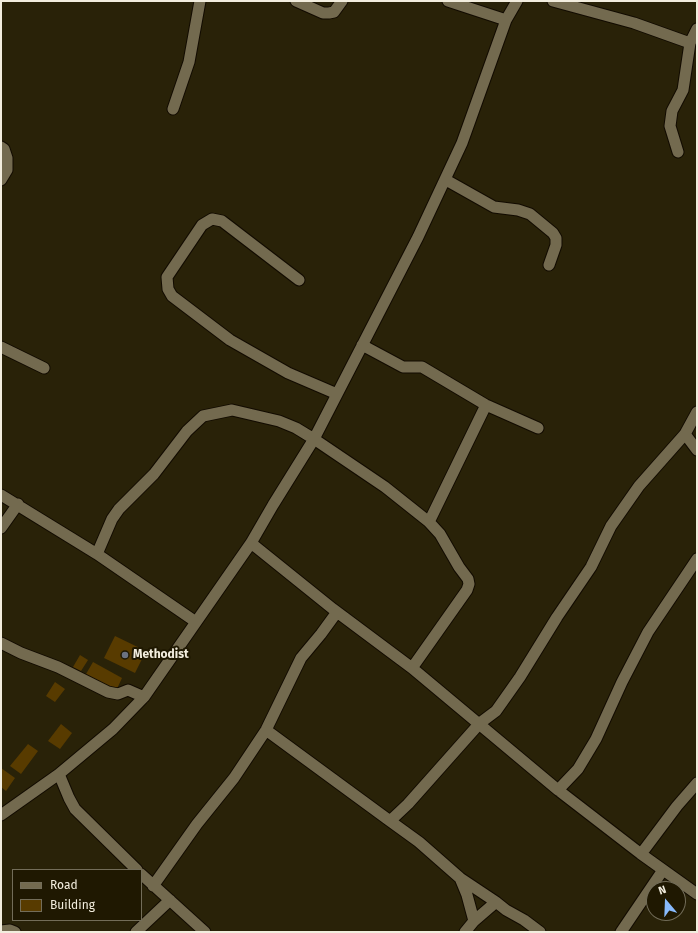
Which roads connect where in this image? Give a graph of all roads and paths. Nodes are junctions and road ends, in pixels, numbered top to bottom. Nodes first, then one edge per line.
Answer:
1 (200, 1) edge
2 (296, 1) edge
3 (342, 1) edge
4 (448, 1) edge
5 (517, 1) edge
6 (553, 1) edge
7 (506, 20) junction
8 (697, 29) edge
9 (690, 43) junction
10 (173, 109) dead end
11 (1, 147) edge
12 (678, 152) dead end
13 (1, 180) edge
14 (446, 180) junction
15 (549, 265) dead end
16 (299, 280) dead end
17 (362, 345) junction
18 (1, 347) edge
19 (44, 368) dead end
20 (337, 394) junction
21 (486, 405) junction
22 (697, 412) edge
23 (538, 428) dead end
24 (685, 434) junction
25 (314, 439) junction
26 (697, 450) edge
27 (1, 495) edge
28 (18, 504) junction
29 (429, 522) junction
30 (1, 528) edge
31 (251, 543) junction
32 (97, 554) junction
33 (697, 559) edge
34 (337, 612) junction
35 (196, 622) junction
36 (1, 643) edge
37 (412, 668) junction
38 (144, 697) junction
39 (480, 723) junction
40 (266, 730) junction
41 (59, 774) junction
42 (697, 784) edge
43 (558, 790) junction
44 (1, 815) edge
45 (390, 821) junction
46 (641, 854) junction
47 (136, 869) edge
48 (662, 870) junction
49 (142, 875) edge
50 (460, 878) junction
51 (153, 886) junction
52 (697, 894) edge
53 (170, 900) junction
54 (496, 902) junction
55 (474, 921) junction
56 (1, 931) edge
57 (15, 932) edge
58 (136, 932) edge
59 (205, 932) edge
60 (465, 932) edge
61 (540, 932) edge
62 (621, 932) edge

1 - 10 street
2 - 3 street
4 - 7 street
5 - 7 street
6 - 9 street
7 - 14 street
8 - 9 street
9 - 12 street
11 - 13 street
14 - 15 street
14 - 17 street
16 - 20 street
17 - 20 street
17 - 21 street
18 - 19 street
20 - 25 street
21 - 23 street
21 - 29 street
22 - 24 street
24 - 26 street
24 - 39 street
25 - 29 street
25 - 31 street
25 - 32 street
27 - 28 street
28 - 30 street
28 - 32 street
29 - 37 street
31 - 34 street
31 - 35 street
32 - 35 street
33 - 43 street
34 - 37 street
34 - 40 street
35 - 38 street
36 - 38 street
37 - 39 street
38 - 41 street
39 - 43 street
39 - 45 street
40 - 45 street
40 - 51 street
41 - 44 street
41 - 47 street
42 - 46 street
43 - 46 street
45 - 50 street
46 - 48 street
48 - 52 street
48 - 62 street
49 - 51 street
50 - 54 street
50 - 55 street
51 - 53 street
53 - 58 street
53 - 59 street
54 - 55 street
54 - 61 street
55 - 60 street
56 - 57 street

